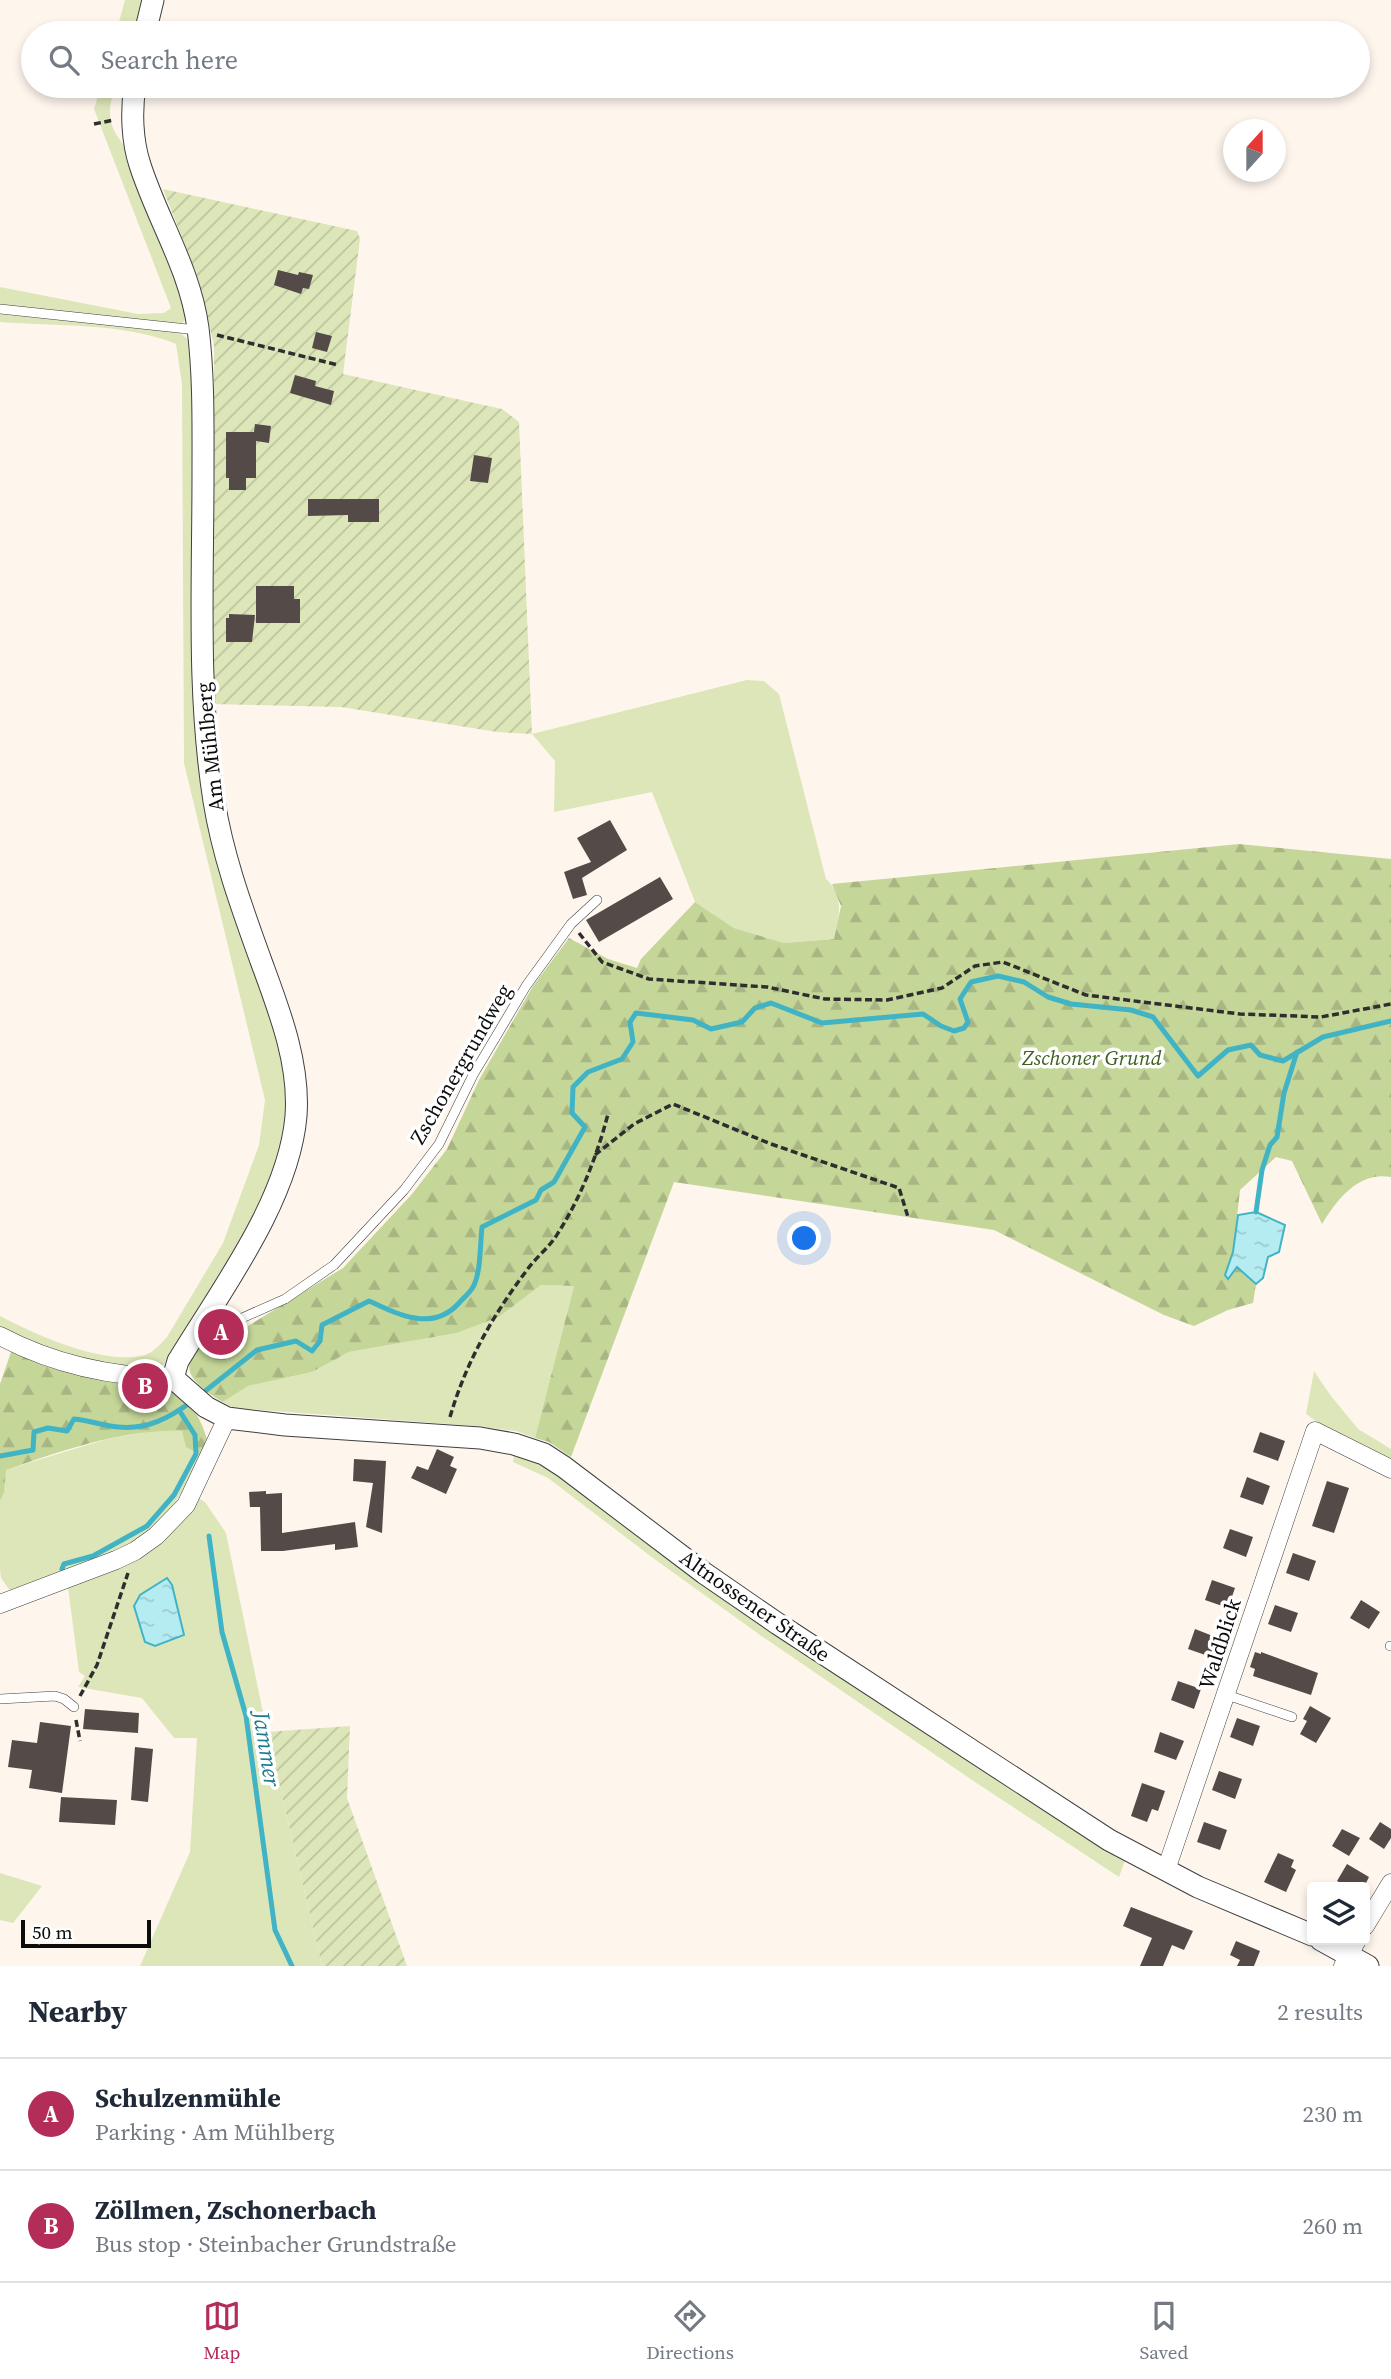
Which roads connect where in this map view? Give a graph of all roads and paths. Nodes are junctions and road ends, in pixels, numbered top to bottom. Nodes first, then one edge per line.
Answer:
1 (153, 0) edge
2 (148, 21) edge
3 (133, 98) edge
4 (0, 309) edge
5 (198, 330) junction
6 (338, 365) dead end
7 (597, 900) dead end
8 (571, 924) junction
9 (1391, 1004) edge
10 (608, 1115) dead end
11 (595, 1155) junction
12 (908, 1217) dead end
13 (204, 1318) junction
14 (0, 1336) edge
15 (176, 1382) junction
16 (226, 1418) junction
17 (445, 1436) junction
18 (1391, 1469) edge
19 (135, 1552) junction
20 (0, 1604) edge
21 (1227, 1695) junction
22 (0, 1699) edge
23 (74, 1707) junction
24 (1292, 1717) dead end
25 (80, 1741) dead end
26 (1166, 1870) junction
27 (1391, 1883) edge
28 (1370, 1918) edge
29 (1307, 1933) edge
30 (1332, 1945) edge
31 (1349, 1953) edge
32 (1368, 1966) edge

1 - 2 street
3 - 5 street, Am Mühlberg
4 - 5 lane
5 - 6 path
5 - 13 street, Am Mühlberg
7 - 8 lane, Zschonergrundweg
8 - 9 path
8 - 13 lane, Zschonergrundweg
10 - 11 path
11 - 12 path
11 - 17 path
13 - 15 street, Am Mühlberg
14 - 15 street
15 - 16 street, Altnossener Straße
16 - 17 street, Altnossener Straße
16 - 19 street
17 - 26 street, Altnossener Straße
18 - 21 street, Waldblick
19 - 20 street
19 - 23 path
21 - 24 lane
21 - 26 street, Waldblick
22 - 23 lane
23 - 25 path
26 - 29 street, Altnossener Straße
27 - 28 street
30 - 31 street
31 - 32 street

